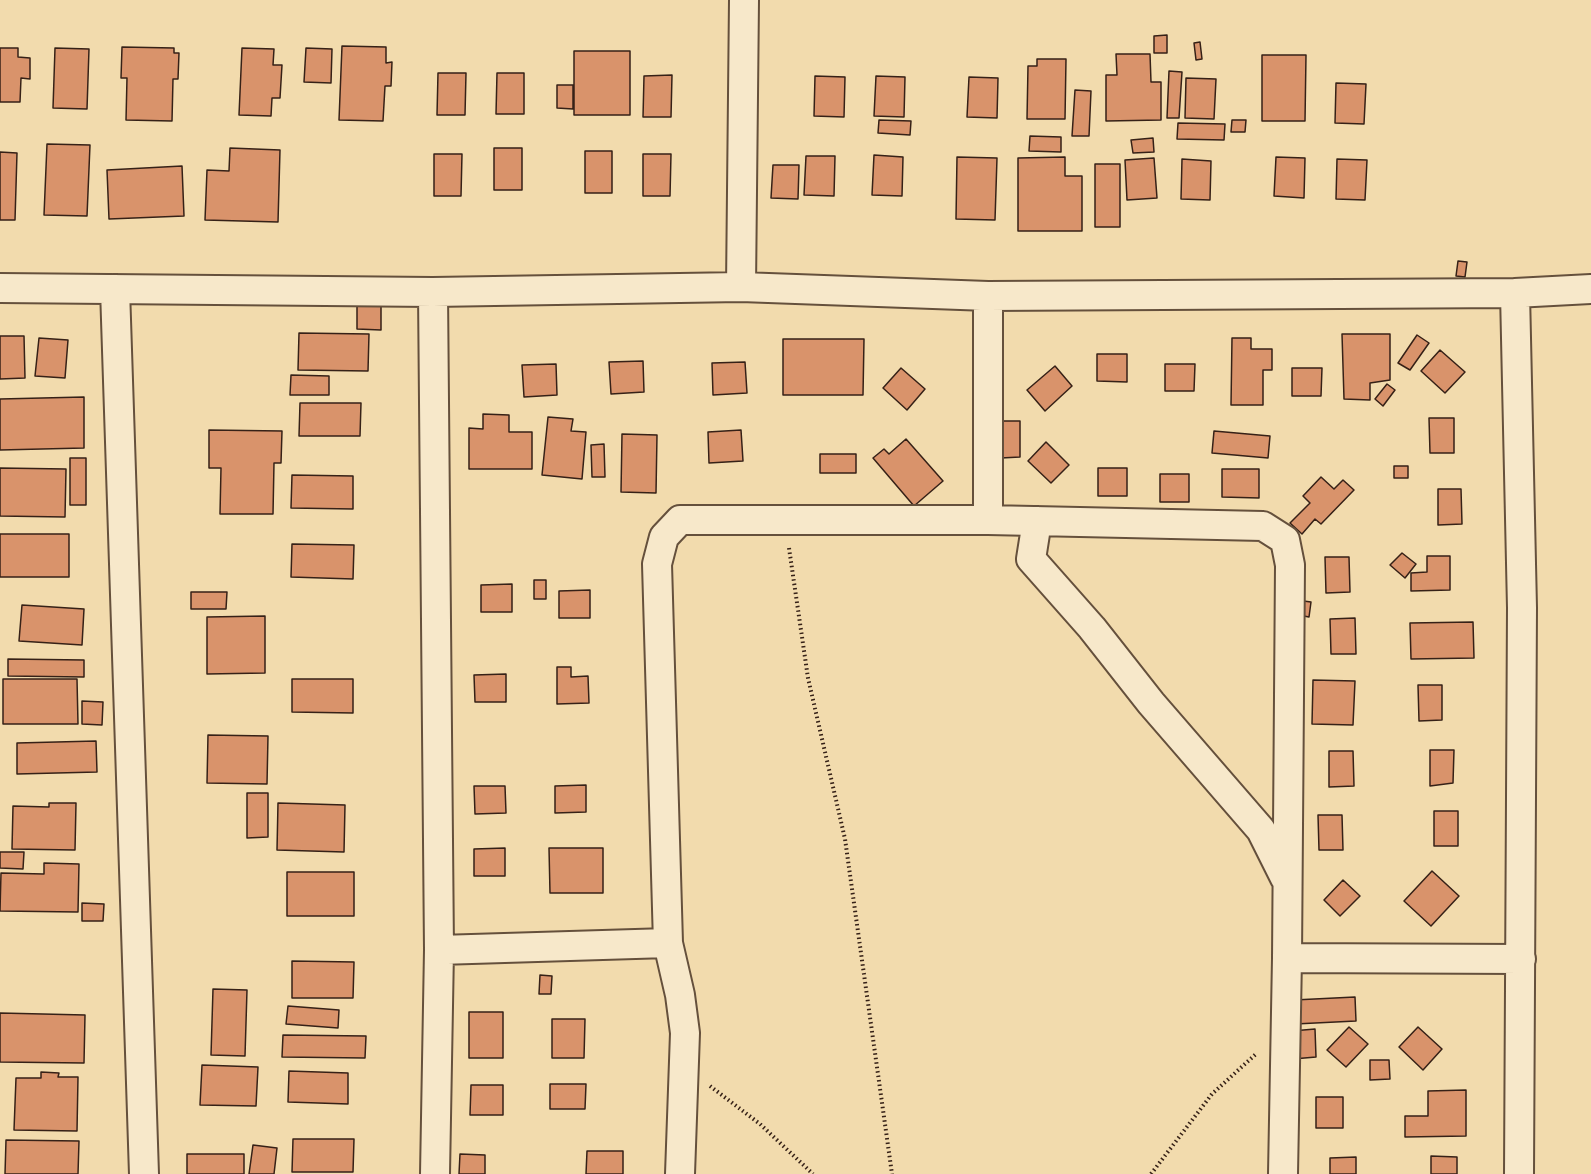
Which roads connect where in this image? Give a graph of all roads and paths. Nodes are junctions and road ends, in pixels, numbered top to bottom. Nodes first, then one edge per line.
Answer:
1 (744, 0) edge
2 (741, 287) junction
3 (0, 288) edge
4 (115, 289) junction
5 (1591, 289) edge
6 (433, 292) junction
7 (1515, 293) junction
8 (988, 296) junction
9 (789, 520) junction
10 (988, 520) junction
11 (1037, 521) junction
12 (1288, 883) junction
13 (668, 943) junction
14 (439, 950) junction
15 (1287, 958) junction
16 (1521, 959) junction
17 (1286, 1029) junction
18 (683, 1065) junction
19 (144, 1174) edge
20 (435, 1174) edge
21 (680, 1174) edge
22 (813, 1174) edge
23 (892, 1174) edge
24 (1151, 1174) edge
25 (1282, 1174) edge
26 (1519, 1174) edge

1 - 2 street
2 - 6 street
2 - 8 street
3 - 4 street
4 - 6 street
4 - 19 street
5 - 7 street
6 - 14 street
7 - 8 street
7 - 16 street
8 - 10 street
9 - 10 street
9 - 13 street
9 - 23 path
10 - 11 street
11 - 12 street
11 - 12 street
12 - 15 street
13 - 14 street
13 - 18 street
14 - 20 street
15 - 16 street
15 - 17 street
16 - 26 street
17 - 24 path
17 - 25 street
18 - 21 street
18 - 22 path

